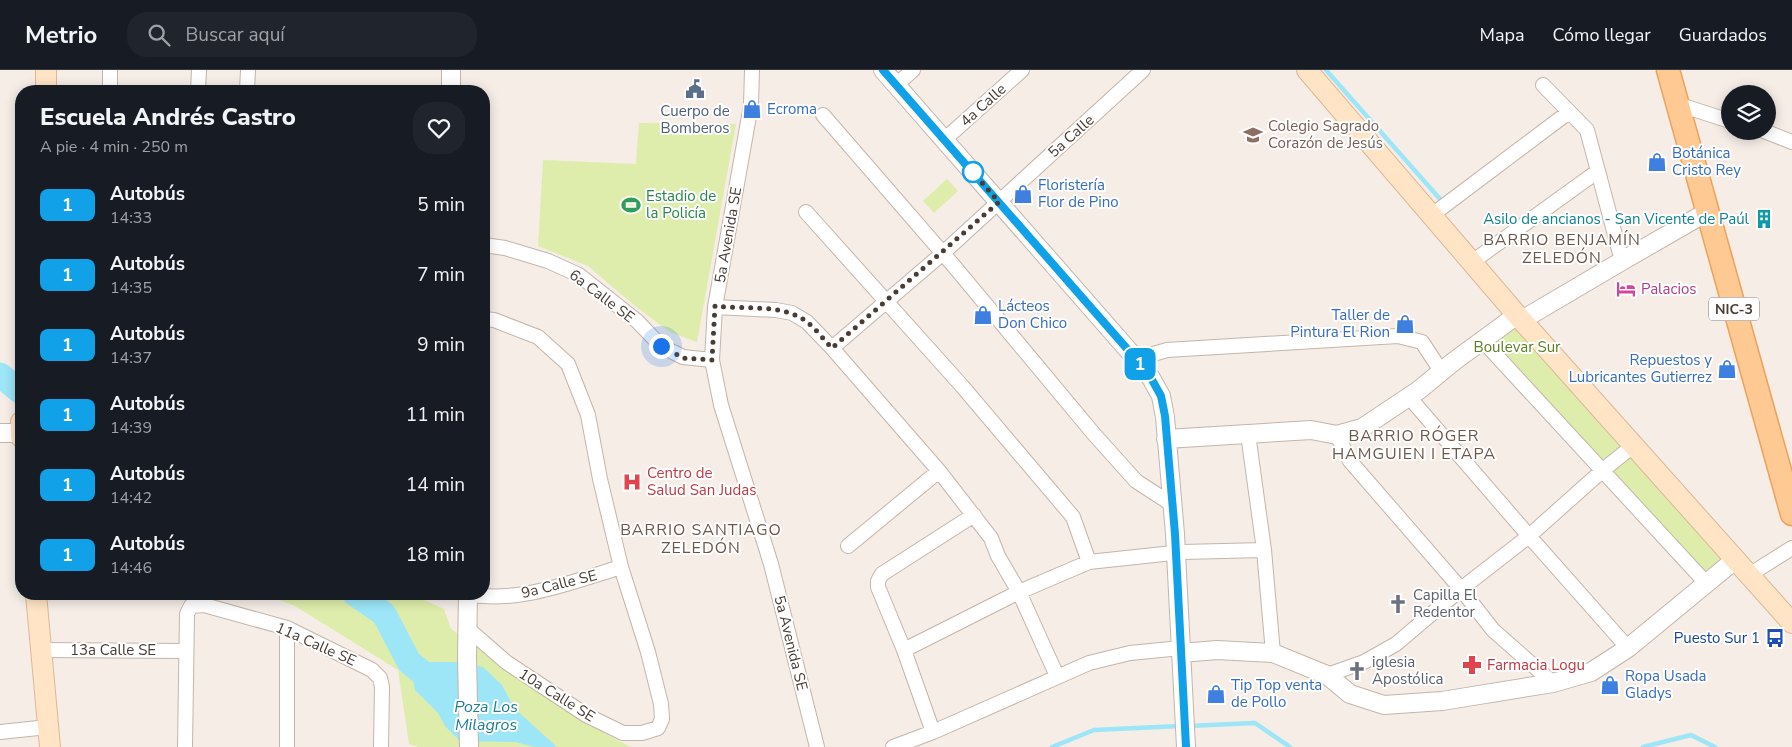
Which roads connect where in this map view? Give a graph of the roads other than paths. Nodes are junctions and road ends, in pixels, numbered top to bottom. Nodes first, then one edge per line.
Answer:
1 (46, 70) edge
2 (110, 70) edge
3 (199, 70) edge
4 (248, 70) edge
5 (451, 70) edge
6 (752, 70) edge
7 (883, 70) edge
8 (913, 70) edge
9 (1022, 70) edge
10 (1143, 70) edge
11 (1307, 70) edge
12 (1668, 70) edge
13 (46, 85) edge
14 (110, 85) edge
15 (198, 85) edge
16 (248, 85) edge
17 (451, 85) edge
18 (896, 85) junction
19 (1543, 85) dead end
20 (1677, 104) junction
21 (1569, 112) junction
22 (823, 114) dead end
23 (1721, 118) edge
24 (1776, 136) edge
25 (944, 140) junction
26 (1792, 142) edge
27 (1598, 171) junction
28 (999, 202) junction
29 (806, 212) dead end
30 (1707, 212) junction
31 (1432, 215) junction
32 (490, 246) edge
33 (943, 253) junction
34 (1622, 261) junction
35 (1472, 262) junction
36 (885, 301) junction
37 (715, 306) junction
38 (1520, 318) junction
39 (490, 320) edge
40 (1483, 341) junction
41 (832, 348) junction
42 (1136, 359) junction
43 (712, 360) junction
44 (1442, 371) junction
45 (1409, 397) junction
46 (0, 433) edge
47 (15, 433) edge
48 (1248, 434) junction
49 (1337, 435) junction
50 (1166, 439) junction
51 (1634, 445) junction
52 (1603, 470) junction
53 (940, 471) junction
54 (1173, 505) junction
55 (1792, 514) edge
56 (974, 515) junction
57 (1529, 536) junction
58 (848, 546) dead end
59 (1792, 548) edge
60 (1264, 550) junction
61 (1176, 553) junction
62 (1736, 560) junction
63 (1089, 562) junction
64 (621, 567) junction
65 (1750, 574) junction
66 (1707, 584) junction
67 (1461, 589) junction
68 (1020, 592) junction
69 (490, 595) edge
70 (37, 600) edge
71 (467, 600) edge
72 (1792, 623) edge
73 (287, 628) junction
74 (467, 628) junction
75 (1628, 648) junction
76 (41, 650) junction
77 (904, 650) junction
78 (1181, 650) junction
79 (185, 651) junction
80 (1273, 654) junction
81 (1327, 675) junction
82 (1057, 676) junction
83 (1553, 682) junction
84 (48, 727) junction
85 (0, 732) edge
86 (933, 732) junction
87 (469, 746) edge
88 (50, 747) edge
89 (185, 747) edge
90 (287, 747) edge
91 (381, 747) edge
92 (817, 747) edge
93 (893, 747) edge
94 (1186, 747) edge

1 - 13 main road
2 - 14 street
3 - 15 street
4 - 16 street
5 - 17 street
6 - 37 street, 5a Avenida SE
7 - 18 street
8 - 18 street
9 - 25 street, 4a Calle
10 - 28 street, 5a Calle
11 - 31 main road
12 - 20 main road, NIC-3
18 - 25 street
19 - 21 street
20 - 23 street
20 - 30 main road, NIC-3
21 - 27 street
21 - 31 street
22 - 33 street
24 - 26 street
25 - 28 street
27 - 34 street
27 - 35 street
28 - 33 street, 5a Calle
28 - 42 street
29 - 36 street
30 - 34 street
30 - 55 main road, NIC-3
31 - 35 main road
32 - 43 street, 6a Calle SE
33 - 36 street, 5a Calle
33 - 54 street
34 - 38 street
35 - 38 main road
36 - 41 street, 5a Calle
36 - 63 street
37 - 41 street
37 - 43 street, 5a Avenida SE
38 - 40 street
38 - 51 main road
39 - 64 street
40 - 44 street
40 - 52 street
41 - 53 street
42 - 44 street
42 - 50 street
43 - 92 street, 5a Avenida SE
44 - 45 street
45 - 49 street
45 - 57 street
46 - 47 street
48 - 49 street
48 - 50 street
48 - 60 street
49 - 67 street
50 - 54 street
51 - 52 street
51 - 62 main road
52 - 57 street
52 - 66 street
53 - 56 street
53 - 58 street
54 - 61 street
56 - 68 street
56 - 77 street
57 - 67 street
57 - 75 street
59 - 65 street
60 - 61 street
60 - 80 street
61 - 63 street
61 - 78 street
62 - 65 main road
62 - 66 street
63 - 68 street
64 - 69 street, 9a Calle SE
64 - 74 street, 10a Calle SE
65 - 72 main road
66 - 75 street
67 - 81 street
67 - 83 street
68 - 77 street
68 - 82 street
70 - 76 main road
71 - 74 street
73 - 79 street, 11a Calle SE
73 - 90 street
73 - 91 street, 11a Calle SE
74 - 87 street
75 - 83 street
76 - 79 street, 13a Calle SE
76 - 84 main road
77 - 86 street
78 - 80 street
78 - 82 street
78 - 94 street
79 - 89 street
80 - 81 street
81 - 83 street
82 - 86 street
84 - 85 street
84 - 88 main road
86 - 93 street

